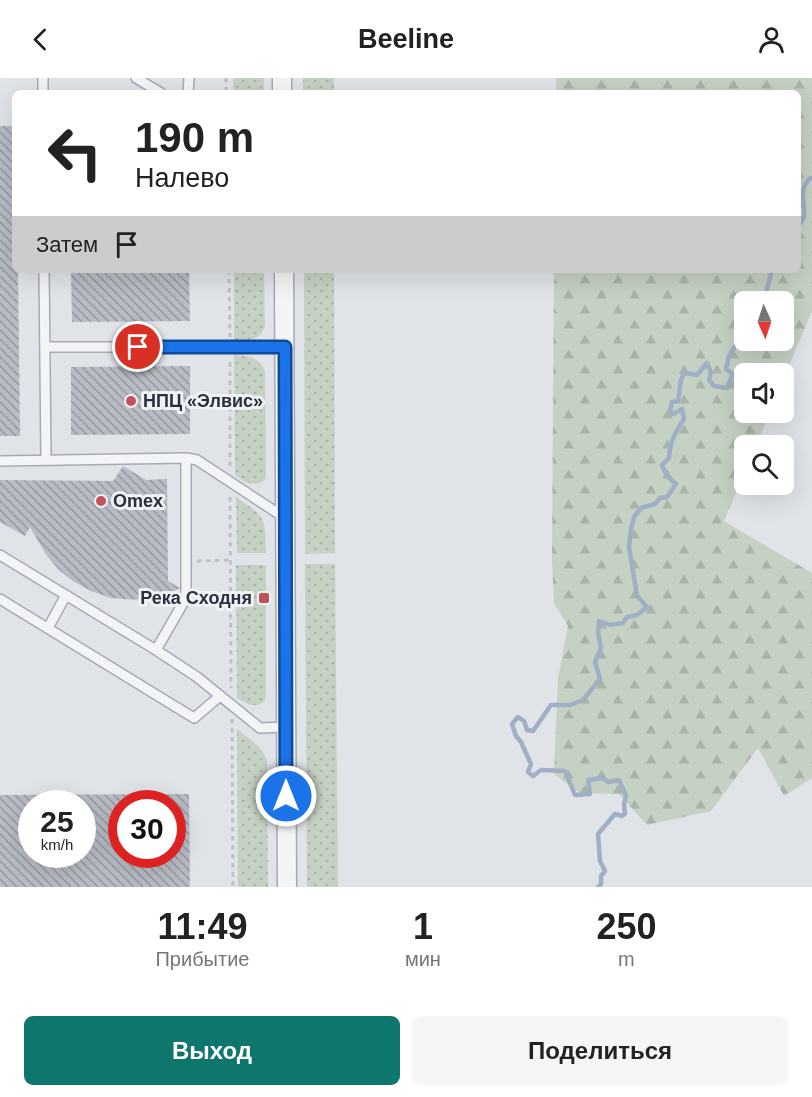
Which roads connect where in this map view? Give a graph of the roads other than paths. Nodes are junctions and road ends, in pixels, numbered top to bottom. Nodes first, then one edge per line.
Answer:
1 (136, 78) edge
2 (156, 90) edge
3 (44, 273) edge
4 (284, 273) edge
5 (45, 347) junction
6 (285, 347) junction
7 (186, 458) junction
8 (46, 460) junction
9 (0, 461) edge
10 (285, 518) junction
11 (0, 555) edge
12 (66, 595) junction
13 (0, 599) edge
14 (48, 628) junction
15 (156, 650) junction
16 (220, 696) junction
17 (286, 727) junction
18 (287, 887) edge

1 - 2 lane
3 - 5 lane
4 - 6 street
5 - 6 lane
5 - 8 lane
6 - 10 street
7 - 8 lane
7 - 10 lane
7 - 15 lane
8 - 9 lane
10 - 17 street
11 - 12 lane
12 - 14 lane
12 - 15 lane
13 - 14 lane
14 - 16 lane
15 - 16 lane
16 - 17 lane
17 - 18 street

